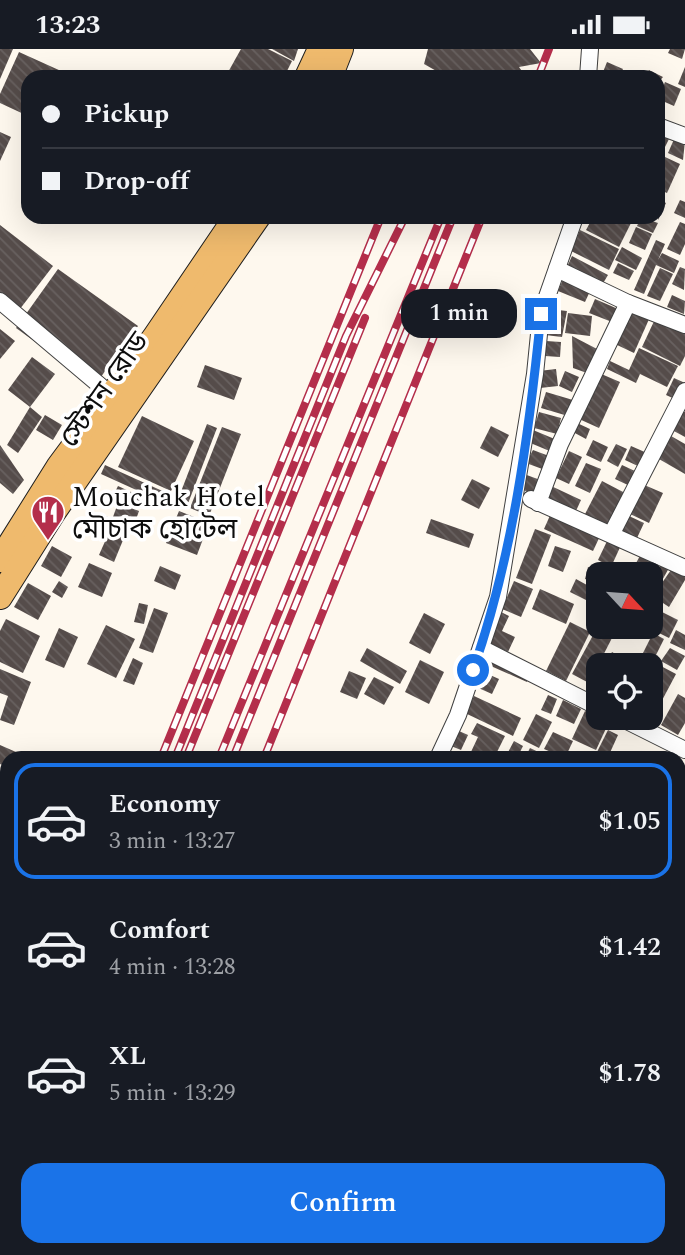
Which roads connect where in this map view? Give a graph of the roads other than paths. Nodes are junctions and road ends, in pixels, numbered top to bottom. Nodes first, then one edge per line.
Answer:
1 (320, 49) edge
2 (341, 49) edge
3 (590, 49) edge
4 (310, 70) edge
5 (333, 70) edge
6 (588, 70) edge
7 (665, 129) edge
8 (685, 136) edge
9 (231, 224) edge
10 (253, 224) edge
11 (573, 224) edge
12 (557, 269) junction
13 (0, 301) edge
14 (628, 303) junction
15 (685, 325) edge
16 (685, 391) edge
17 (110, 394) junction
18 (517, 492) junction
19 (538, 503) junction
20 (612, 533) junction
21 (0, 560) edge
22 (685, 568) edge
23 (0, 597) edge
24 (481, 649) junction
25 (586, 701) edge
26 (645, 730) edge
27 (685, 750) edge
28 (441, 751) edge

1 - 4 main road
2 - 5 main road
3 - 6 street
7 - 8 street
9 - 17 main road, স্টেশন রোড
10 - 23 main road, স্টেশন রোড
11 - 12 street
12 - 14 street
12 - 18 street
13 - 17 street
14 - 15 street
14 - 19 street
16 - 20 street
17 - 21 main road, স্টেশন রোড
18 - 19 street
18 - 24 street
19 - 20 street
20 - 22 street
24 - 25 street
24 - 28 street
26 - 27 street

